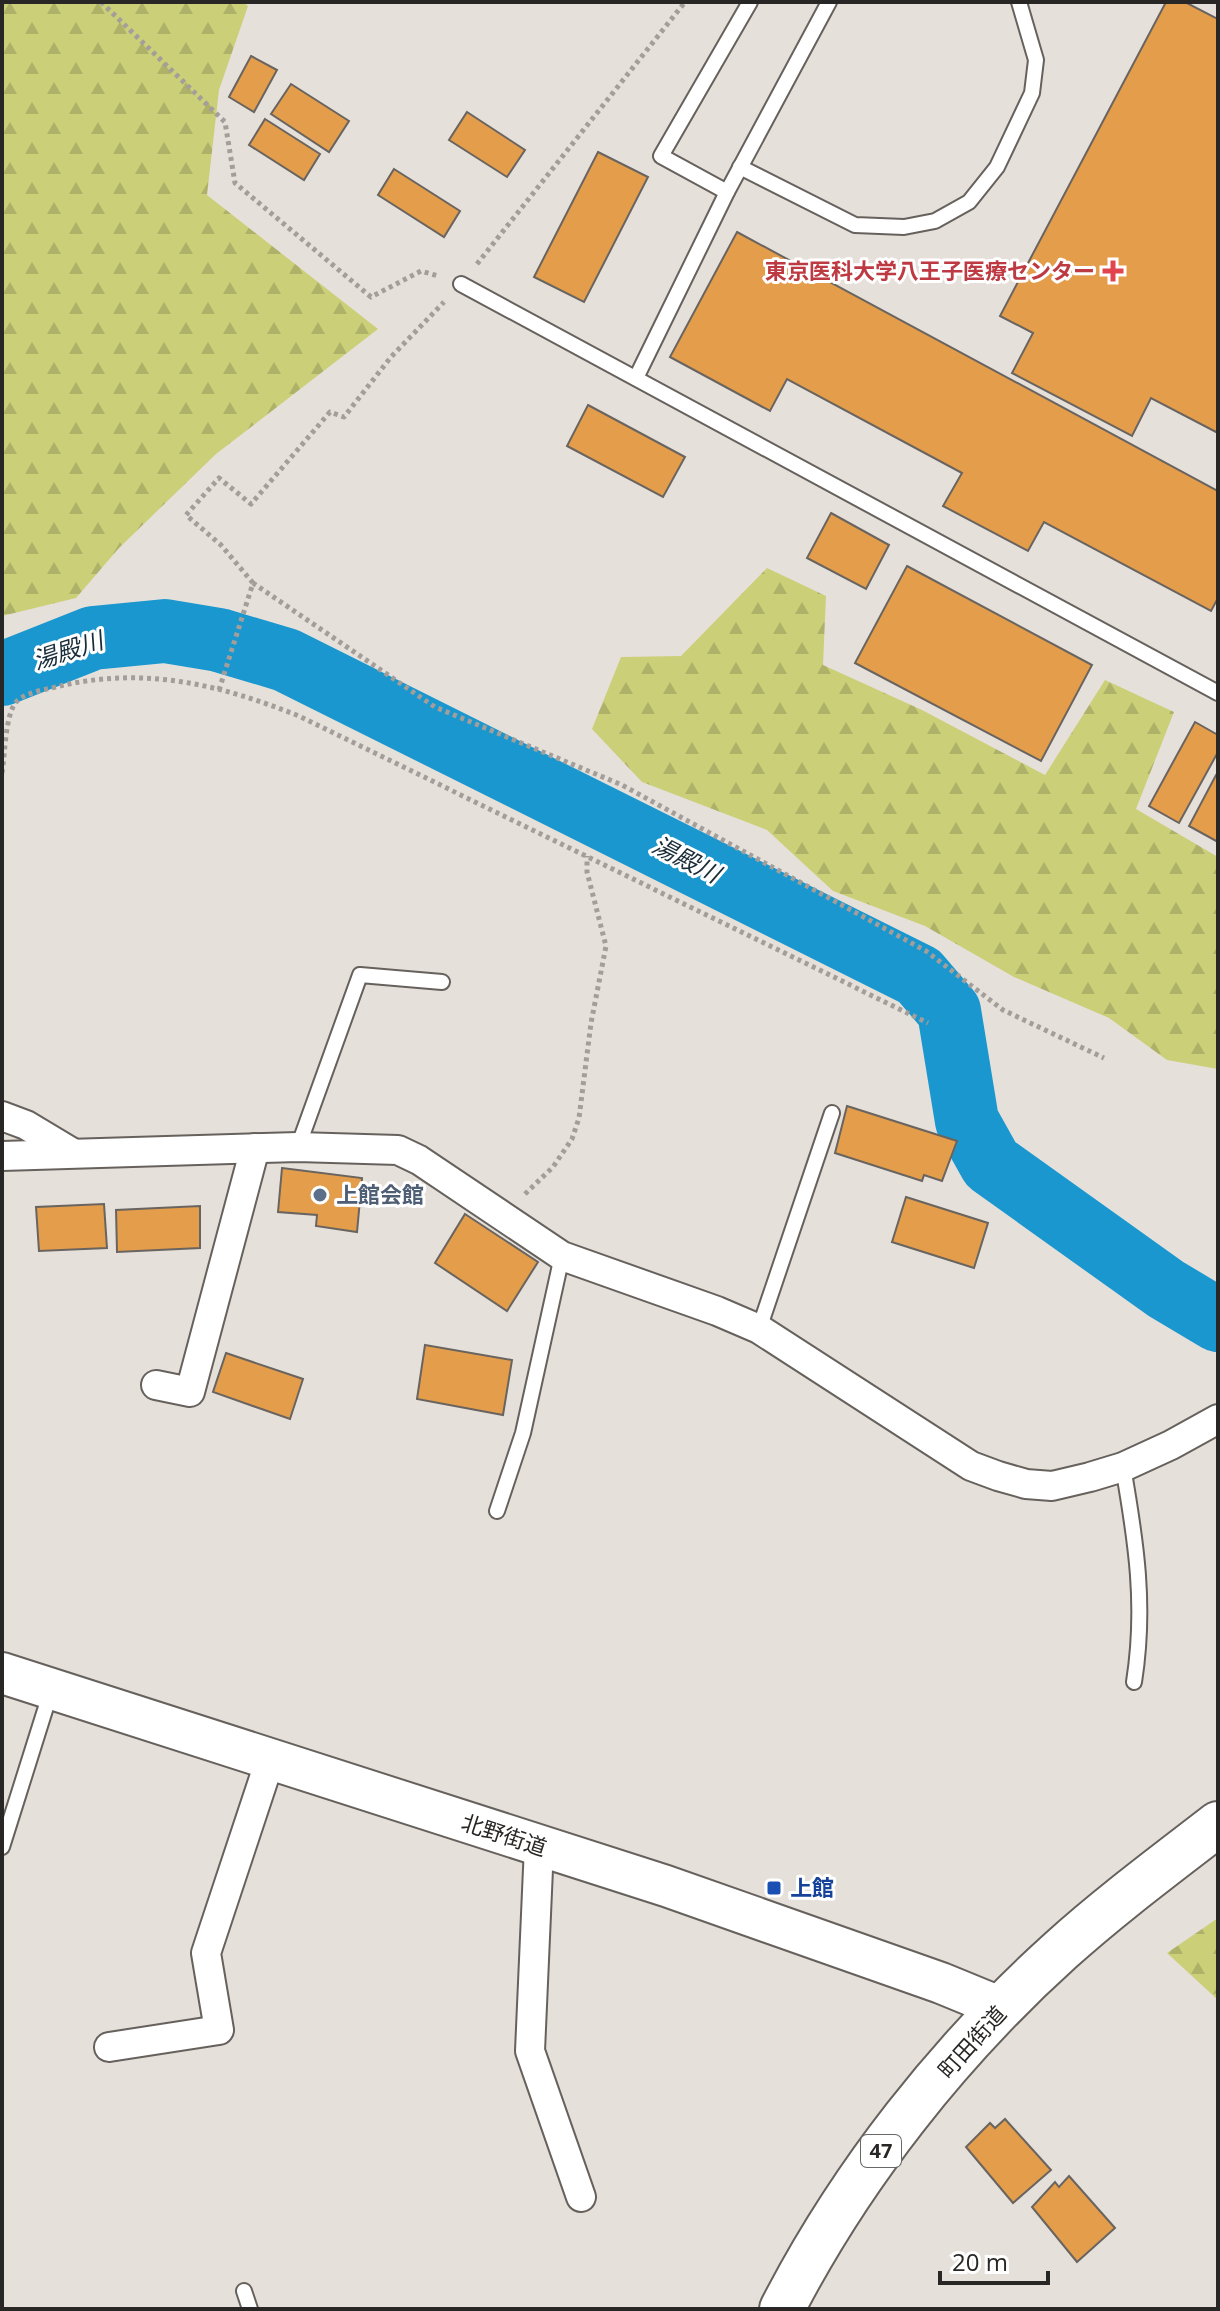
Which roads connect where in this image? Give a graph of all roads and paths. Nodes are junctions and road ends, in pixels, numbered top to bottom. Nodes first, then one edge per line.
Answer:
1 (101, 2) edge
2 (685, 2) edge
3 (750, 2) edge
4 (829, 2) edge
5 (1019, 2) edge
6 (740, 167) junction
7 (727, 192) junction
8 (461, 284) junction
9 (636, 378) junction
10 (253, 583) junction
11 (219, 690) junction
12 (1218, 693) edge
13 (2, 773) edge
14 (587, 856) junction
15 (442, 982) dead end
16 (928, 1023) dead end
17 (1104, 1058) dead end
18 (832, 1113) dead end
19 (2, 1116) edge
20 (298, 1147) junction
21 (255, 1148) junction
22 (72, 1153) junction
23 (2, 1156) edge
24 (506, 1216) junction
25 (562, 1256) junction
26 (759, 1329) junction
27 (156, 1385) dead end
28 (1218, 1419) edge
29 (1123, 1467) junction
30 (497, 1511) dead end
31 (2, 1673) edge
32 (1134, 1682) dead end
33 (51, 1689) junction
34 (270, 1760) junction
35 (1218, 1824) edge
36 (539, 1846) junction
37 (2, 1847) edge
38 (1002, 2008) junction
39 (109, 2047) dead end
40 (581, 2197) dead end
41 (244, 2291) dead end
42 (250, 2309) edge
43 (782, 2309) edge

1 - 8 path
2 - 8 path
3 - 7 lane
4 - 6 lane
5 - 6 lane
6 - 7 lane
7 - 9 lane
8 - 9 lane
8 - 10 path
9 - 12 lane
10 - 11 path
10 - 17 path
11 - 13 path
11 - 14 path
14 - 16 path
14 - 24 path
15 - 20 lane
18 - 26 lane
19 - 22 street
20 - 21 street
20 - 24 street
21 - 22 street
21 - 27 street
22 - 23 street
24 - 25 street
25 - 26 street
25 - 30 lane
26 - 29 street
28 - 29 street
29 - 32 lane
31 - 33 main road, 北野街道
33 - 34 main road, 北野街道
33 - 37 lane
34 - 36 main road, 北野街道
34 - 39 street
35 - 38 main road, 町田街道 / 47
36 - 38 main road, 北野街道
36 - 40 street
38 - 43 main road, 町田街道 / 47
41 - 42 lane

